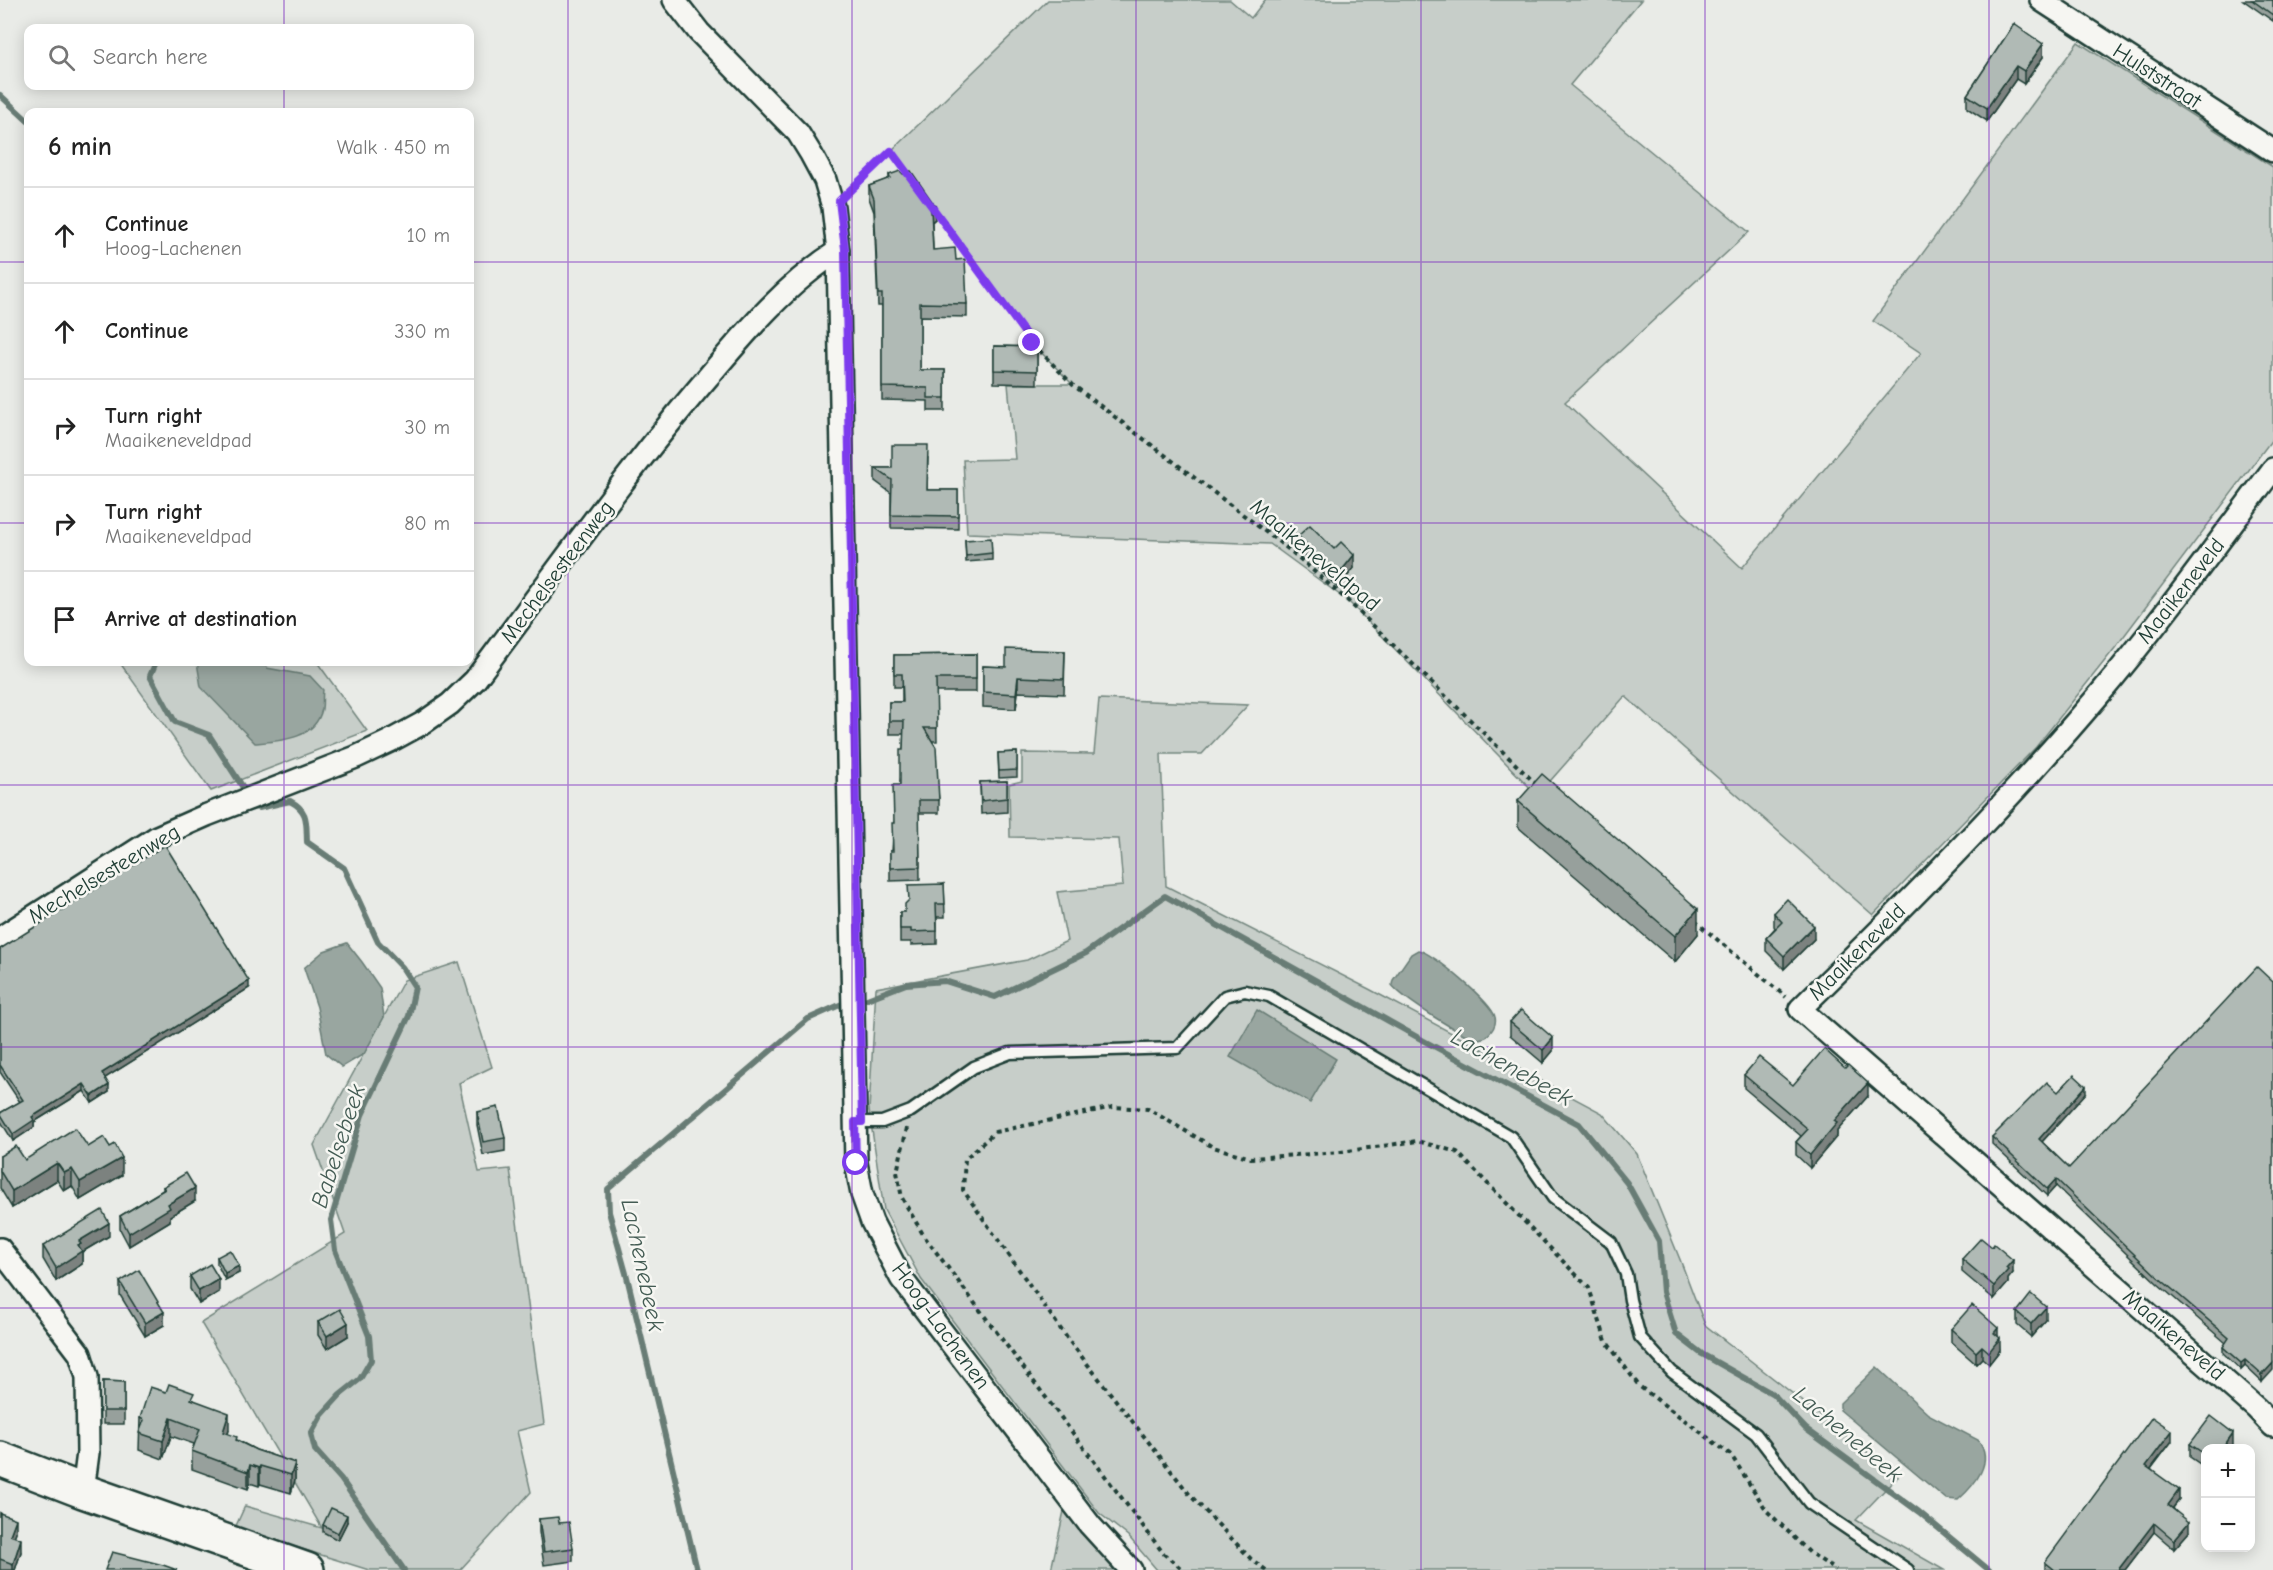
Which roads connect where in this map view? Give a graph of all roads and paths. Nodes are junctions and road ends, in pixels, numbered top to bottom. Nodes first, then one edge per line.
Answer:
1 (674, 0) edge
2 (2041, 0) edge
3 (2273, 151) edge
4 (912, 180) edge
5 (847, 194) dead end
6 (926, 199) edge
7 (838, 251) junction
8 (2273, 469) edge
9 (1542, 790) edge
10 (1694, 920) edge
11 (0, 938) edge
12 (1800, 1009) junction
13 (911, 1111) junction
14 (855, 1122) junction
15 (0, 1249) edge
16 (2273, 1426) edge
17 (0, 1459) edge
18 (83, 1491) junction
19 (1123, 1566) edge
20 (307, 1570) edge
21 (1183, 1570) edge
22 (1266, 1570) edge
23 (1836, 1570) edge
24 (1908, 1570) edge

1 - 7 street, Hoog-Lachenen
2 - 3 street, Hulststraat
4 - 5 path
6 - 9 path, Maaikeneveldpad
7 - 11 street, Mechelsesteenweg
7 - 14 street, Hoog-Lachenen
8 - 12 street, Maaikeneveld
10 - 12 path
12 - 16 street, Maaikeneveld
13 - 14 lane
13 - 21 path
13 - 24 lane
14 - 19 street, Hoog-Lachenen
15 - 18 street
17 - 18 main road
18 - 20 main road
22 - 23 path

